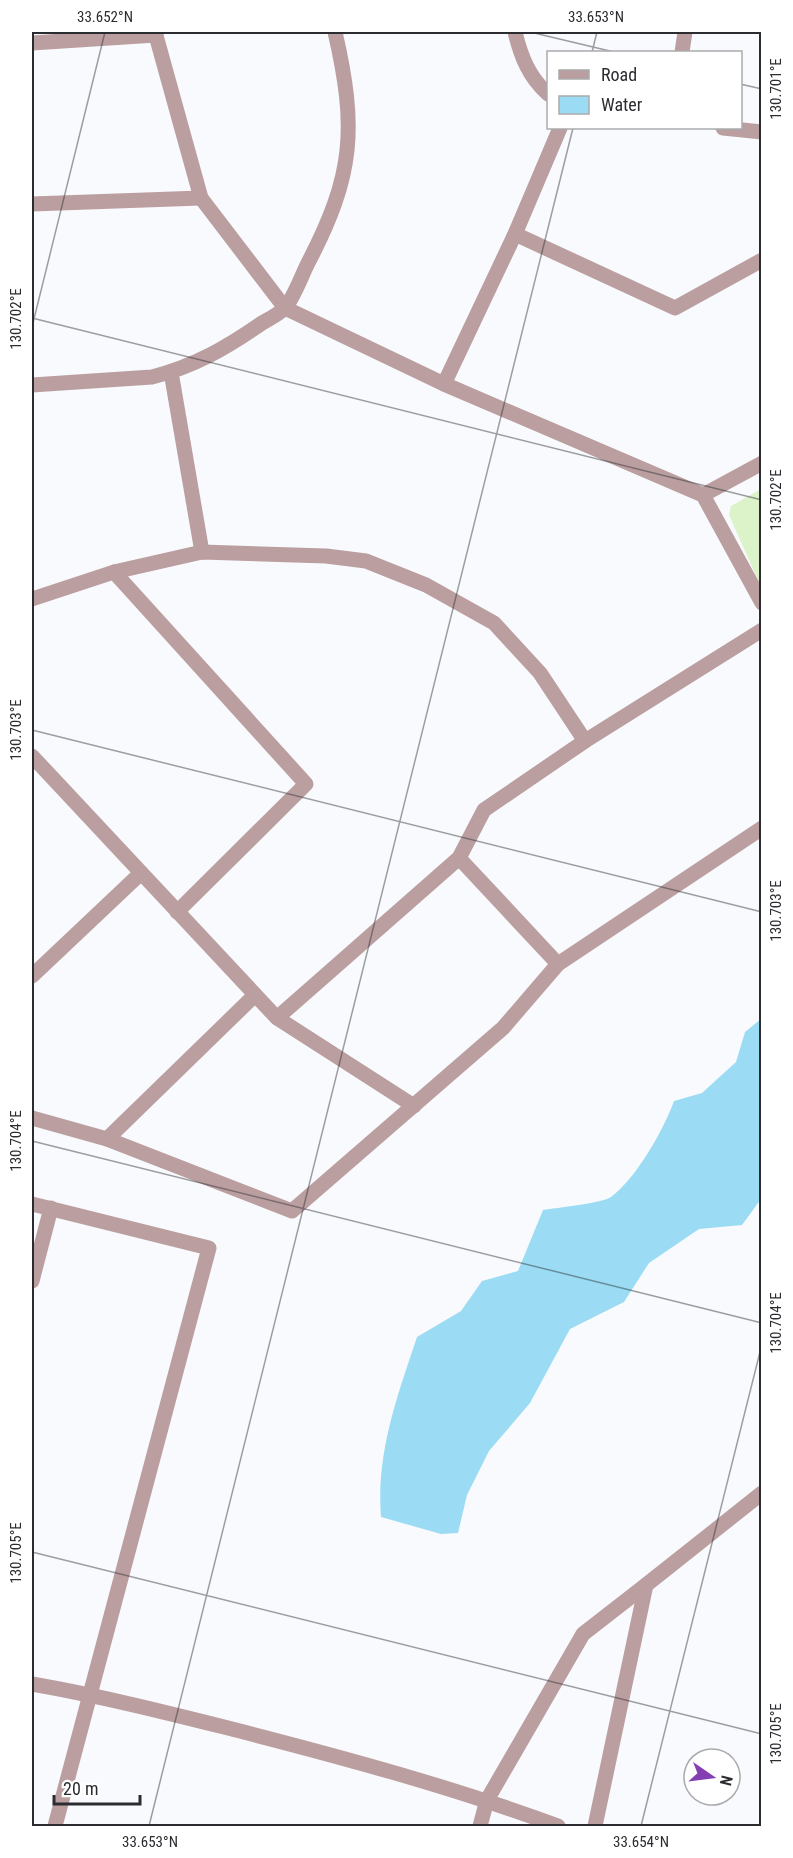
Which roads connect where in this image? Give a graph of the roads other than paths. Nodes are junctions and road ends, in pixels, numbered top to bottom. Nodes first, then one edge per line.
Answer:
1 (335, 32) edge
2 (515, 32) edge
3 (685, 32) edge
4 (156, 33) edge
5 (32, 43) edge
6 (682, 51) edge
7 (547, 92) edge
8 (560, 129) edge
9 (733, 129) edge
10 (762, 132) edge
11 (201, 198) junction
12 (32, 204) edge
13 (515, 234) junction
14 (762, 260) edge
15 (285, 308) junction
16 (171, 372) junction
17 (444, 384) junction
18 (32, 385) edge
19 (762, 463) edge
20 (703, 495) junction
21 (202, 552) junction
22 (114, 572) junction
23 (32, 599) edge
24 (762, 603) edge
25 (762, 630) edge
26 (585, 741) junction
27 (32, 756) edge
28 (762, 828) edge
29 (459, 858) junction
30 (141, 873) junction
31 (177, 912) junction
32 (558, 964) junction
33 (32, 976) edge
34 (255, 995) junction
35 (277, 1018) junction
36 (414, 1106) junction
37 (32, 1118) edge
38 (107, 1138) junction
39 (32, 1204) edge
40 (51, 1208) junction
41 (32, 1281) edge
42 (762, 1493) edge
43 (646, 1585) junction
44 (32, 1684) edge
45 (89, 1694) junction
46 (487, 1800) junction
47 (56, 1827) edge
48 (480, 1827) edge
49 (558, 1827) edge
50 (595, 1827) edge

1 - 15 street
2 - 7 street
3 - 6 street
4 - 5 street
4 - 11 street
8 - 13 street
9 - 10 street
11 - 12 street
11 - 15 street
13 - 14 street
13 - 17 street
15 - 16 street
15 - 17 street
16 - 18 street
16 - 21 street
17 - 20 street
19 - 20 street
20 - 24 street
21 - 22 street
21 - 26 street
22 - 23 street
22 - 31 street
25 - 26 street
26 - 29 street
27 - 30 street
28 - 32 street
29 - 32 street
29 - 35 street
30 - 31 street
30 - 33 street
31 - 34 street
32 - 36 street
34 - 35 street
34 - 38 street
35 - 36 street
36 - 38 street
37 - 38 street
39 - 40 street
40 - 41 street
40 - 45 street
42 - 43 street
43 - 46 street
43 - 50 street
44 - 45 street
45 - 46 street
45 - 47 street
46 - 48 street
46 - 49 street

